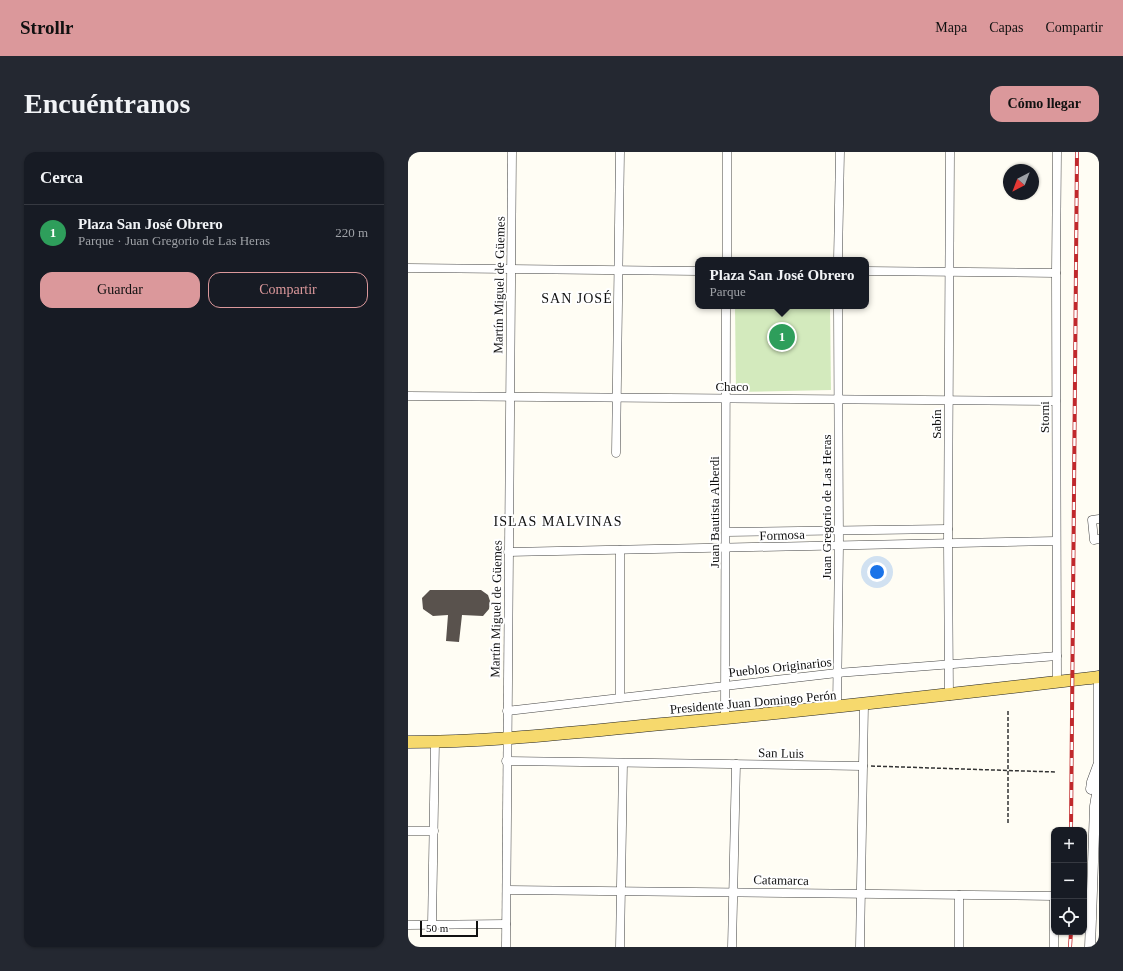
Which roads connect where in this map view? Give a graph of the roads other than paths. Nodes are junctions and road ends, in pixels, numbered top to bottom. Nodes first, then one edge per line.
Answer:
1 (512, 152) edge
2 (620, 152) edge
3 (727, 152) edge
4 (840, 152) edge
5 (950, 152) edge
6 (1057, 152) edge
7 (727, 257) edge
8 (838, 257) edge
9 (408, 268) edge
10 (512, 269) junction
11 (618, 269) junction
12 (695, 271) edge
13 (869, 272) edge
14 (950, 272) junction
15 (1056, 273) junction
16 (726, 309) edge
17 (838, 309) edge
18 (408, 396) edge
19 (510, 396) junction
20 (616, 398) junction
21 (726, 398) junction
22 (839, 399) junction
23 (948, 399) junction
24 (1056, 401) junction
25 (616, 452) dead end
26 (1096, 520) edge
27 (948, 529) junction
28 (839, 530) junction
29 (726, 532) junction
30 (1096, 540) edge
31 (1056, 541) junction
32 (948, 542) junction
33 (839, 545) junction
34 (726, 549) junction
35 (620, 550) junction
36 (508, 552) junction
37 (1057, 656) junction
38 (948, 665) junction
39 (837, 673) junction
40 (1099, 677) edge
41 (1057, 683) junction
42 (725, 684) junction
43 (949, 696) junction
44 (620, 697) junction
45 (864, 705) junction
46 (837, 708) junction
47 (507, 711) junction
48 (725, 718) junction
49 (506, 739) junction
50 (408, 742) edge
51 (435, 742) junction
52 (506, 761) junction
53 (623, 763) junction
54 (736, 764) junction
55 (863, 766) junction
56 (1098, 775) edge
57 (408, 831) edge
58 (434, 831) junction
59 (507, 890) junction
60 (621, 890) junction
61 (733, 892) junction
62 (861, 894) junction
63 (959, 895) junction
64 (1051, 896) edge
65 (1054, 899) edge
66 (408, 924) edge
67 (506, 924) junction
68 (432, 925) junction
69 (506, 947) edge
70 (620, 947) edge
71 (732, 947) edge
72 (860, 947) edge
73 (959, 947) edge
74 (1054, 947) edge
75 (1090, 947) edge

1 - 10 street, Martín Miguel de Güemes
2 - 11 street
3 - 7 street
4 - 8 street
5 - 14 street, Sabín
6 - 15 street, Storni
9 - 10 street
10 - 11 street
10 - 19 street, Martín Miguel de Güemes
11 - 12 street
11 - 20 street
13 - 14 street
14 - 15 street
14 - 23 street, Sabín
15 - 24 street, Storni
16 - 21 street, Juan Bautista Alberdi
17 - 22 street, Juan Gregorio de Las Heras
18 - 19 street, Chaco
19 - 20 street, Chaco
19 - 36 street, Martín Miguel de Güemes
20 - 21 street, Chaco
20 - 25 street
21 - 22 street, Chaco
21 - 29 street, Juan Bautista Alberdi
22 - 23 street, Chaco
22 - 28 street, Juan Gregorio de Las Heras
23 - 24 street, Chaco
23 - 27 street, Sabín
24 - 31 street, Storni
26 - 30 street
27 - 28 street, Formosa
27 - 32 street, Sabín
28 - 29 street, Formosa
28 - 33 street, Juan Gregorio de Las Heras
29 - 34 street, Juan Bautista Alberdi
31 - 32 street, Formosa
31 - 37 street, Storni
32 - 33 street, Formosa
32 - 38 street, Sabín
33 - 34 street, Formosa
33 - 39 street, Juan Gregorio de Las Heras
34 - 35 street, Formosa
34 - 42 street, Juan Bautista Alberdi
35 - 36 street, Formosa
35 - 44 street
36 - 47 street, Martín Miguel de Güemes
37 - 38 street, Pueblos Originarios
37 - 41 street, Storni
38 - 39 street, Pueblos Originarios
38 - 43 street, Sabín
39 - 42 street, Pueblos Originarios
39 - 46 street, Juan Gregorio de Las Heras
40 - 41 main road, Presidente Juan Domingo Perón
40 - 56 street
41 - 43 main road, Presidente Juan Domingo Perón
42 - 44 street, Pueblos Originarios
42 - 48 street, Juan Bautista Alberdi
43 - 45 main road, Presidente Juan Domingo Perón
44 - 47 street, Pueblos Originarios
45 - 46 main road, Presidente Juan Domingo Perón
45 - 55 street
46 - 48 main road, Presidente Juan Domingo Perón
47 - 49 street, Martín Miguel de Güemes
48 - 49 main road, Presidente Juan Domingo Perón
49 - 51 main road, Presidente Juan Domingo Perón
49 - 52 street, Martín Miguel de Güemes
50 - 51 main road, Presidente Juan Domingo Perón
51 - 58 street
52 - 53 street, San Luis
52 - 59 street, Martín Miguel de Güemes
53 - 54 street, San Luis
53 - 60 street
54 - 55 street, San Luis
54 - 61 street
55 - 62 street
56 - 75 street
57 - 58 street
58 - 68 street
59 - 60 street, Catamarca
59 - 67 street, Martín Miguel de Güemes
60 - 61 street, Catamarca
60 - 70 street
61 - 62 street, Catamarca
61 - 71 street
62 - 63 street, Catamarca
62 - 72 street
63 - 64 street, Catamarca
63 - 73 street
65 - 74 street
66 - 68 street
67 - 68 street
67 - 69 street, Martín Miguel de Güemes

